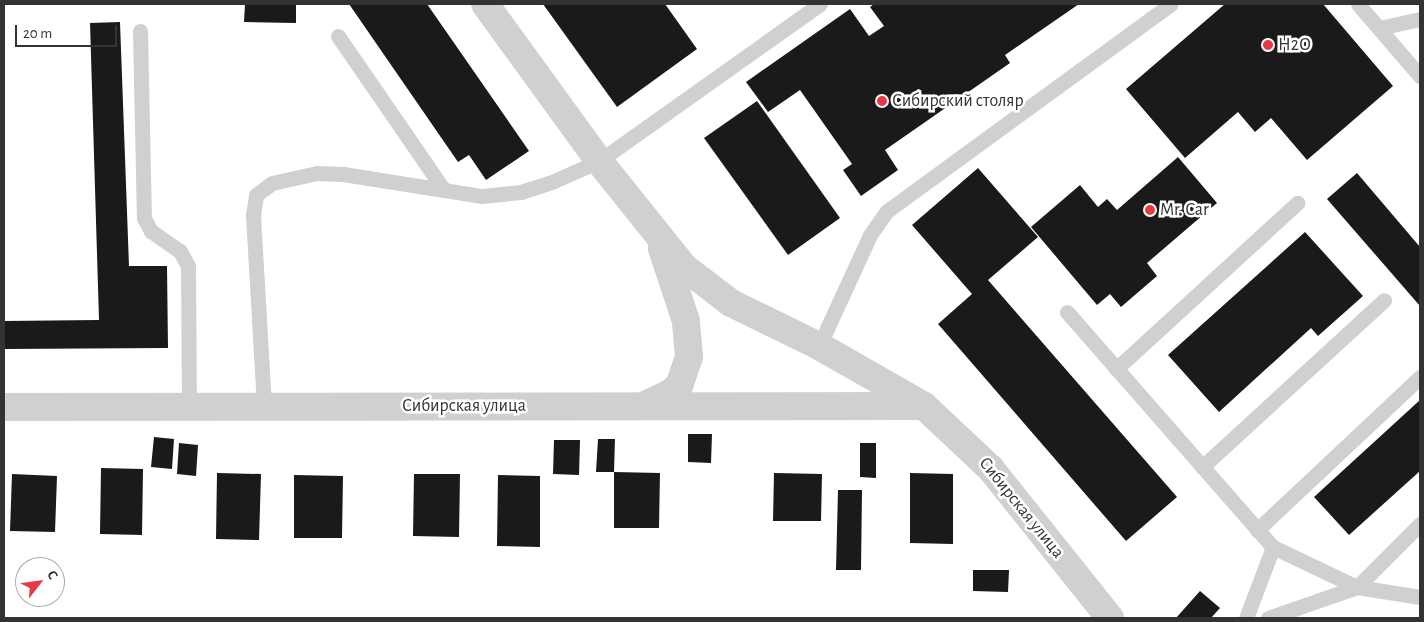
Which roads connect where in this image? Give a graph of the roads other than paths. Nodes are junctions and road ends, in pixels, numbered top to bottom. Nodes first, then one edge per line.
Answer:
1 (485, 4) edge
2 (820, 4) edge
3 (1170, 4) edge
4 (1358, 4) edge
5 (1420, 19) edge
6 (1379, 28) junction
7 (140, 31) dead end
8 (338, 36) dead end
9 (1420, 76) edge
10 (600, 161) junction
11 (444, 190) junction
12 (1296, 203) dead end
13 (658, 238) junction
14 (1384, 300) dead end
15 (1067, 312) dead end
16 (819, 346) junction
17 (1116, 369) junction
18 (1420, 377) edge
19 (264, 406) junction
20 (641, 406) junction
21 (924, 406) junction
22 (4, 407) edge
23 (189, 407) junction
24 (1202, 467) junction
25 (1420, 524) edge
26 (1257, 530) junction
27 (1273, 547) junction
28 (1358, 587) junction
29 (1420, 597) edge
30 (1110, 618) edge
31 (1246, 618) edge
32 (1268, 618) edge

1 - 10 street, Сибирская улица
2 - 10 lane
3 - 16 lane
4 - 6 lane
5 - 6 lane
6 - 9 lane
7 - 23 lane
8 - 11 lane
10 - 11 lane
10 - 13 street, Сибирская улица
11 - 19 lane
12 - 17 lane
13 - 16 street, Сибирская улица
13 - 20 street
14 - 24 lane
15 - 17 lane
16 - 21 street, Сибирская улица
17 - 24 lane
18 - 26 lane
19 - 20 street, Сибирская улица
19 - 23 street, Сибирская улица
20 - 21 street, Сибирская улица
21 - 30 street, Сибирская улица
22 - 23 street, Сибирская улица
24 - 26 lane
25 - 28 lane
26 - 27 lane
27 - 28 lane
27 - 31 lane
28 - 29 lane
28 - 32 lane

